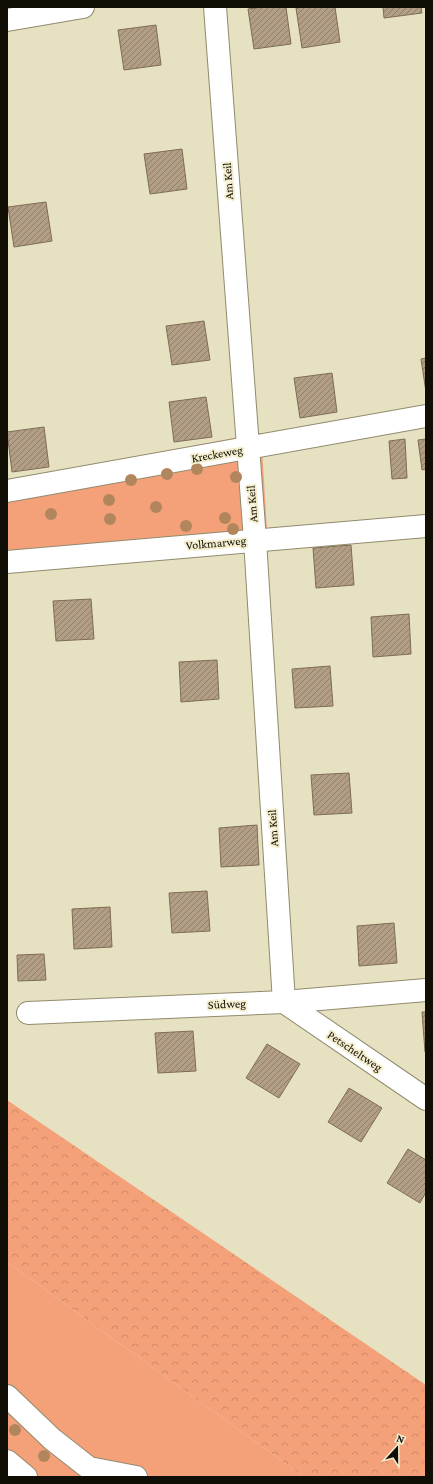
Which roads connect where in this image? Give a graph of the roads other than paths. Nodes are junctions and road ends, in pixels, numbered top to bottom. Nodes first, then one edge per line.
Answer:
1 (83, 7) edge
2 (215, 7) edge
3 (7, 20) edge
4 (426, 416) edge
5 (247, 449) junction
6 (7, 491) edge
7 (426, 526) edge
8 (255, 540) junction
9 (7, 562) edge
10 (426, 990) edge
11 (284, 1002) junction
12 (28, 1013) dead end
13 (426, 1099) edge
14 (7, 1396) edge
15 (7, 1461) edge
16 (26, 1477) edge
17 (136, 1477) edge

1 - 3 street
2 - 5 street, Am Keil
4 - 5 street, Kreckeweg
5 - 6 street, Kreckeweg
5 - 8 street, Am Keil
7 - 8 street, Volkmarweg
8 - 9 street, Volkmarweg
8 - 11 street, Am Keil
10 - 11 street, Südweg
11 - 12 street, Südweg
11 - 13 street, Petscheltweg
14 - 17 street
15 - 16 street

